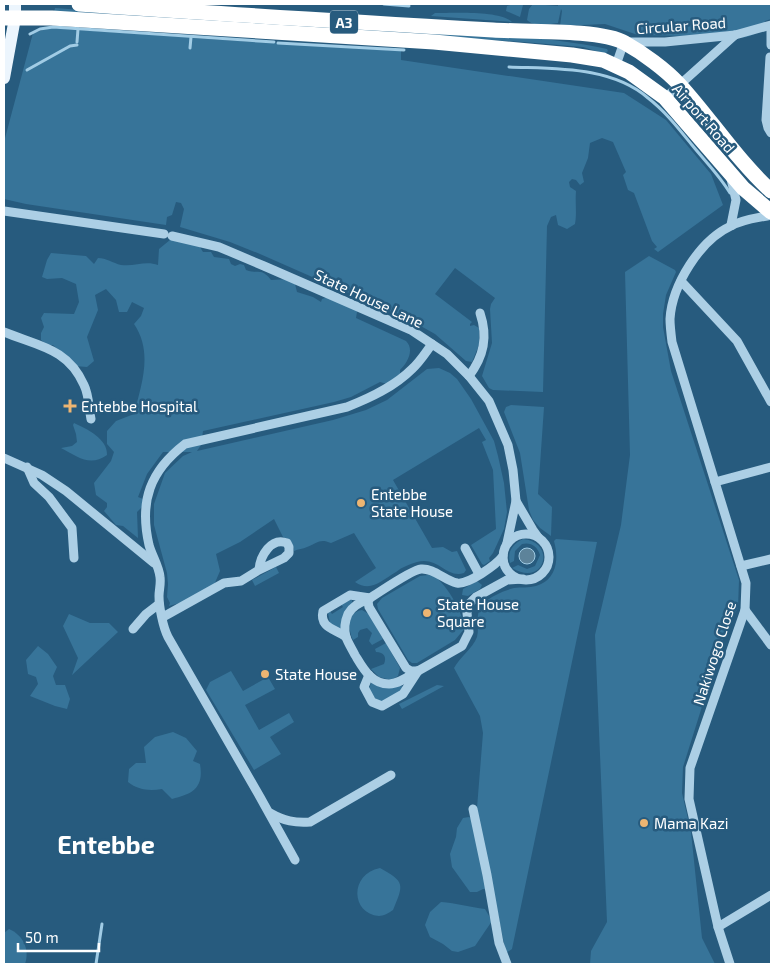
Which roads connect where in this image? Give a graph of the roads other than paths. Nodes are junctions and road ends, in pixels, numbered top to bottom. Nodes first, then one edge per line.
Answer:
1 (78, 4) edge
2 (11, 13) edge
3 (771, 25) edge
4 (735, 35) junction
5 (617, 40) junction
6 (771, 45) edge
7 (770, 57) edge
8 (609, 62) junction
9 (4, 78) edge
10 (679, 84) junction
11 (665, 98) junction
12 (771, 133) edge
13 (728, 171) junction
14 (771, 191) edge
15 (4, 211) edge
16 (771, 213) edge
17 (731, 225) junction
18 (681, 281) junction
19 (480, 313) dead end
20 (4, 332) edge
21 (432, 344) junction
22 (469, 376) junction
23 (771, 402) edge
24 (92, 419) dead end
25 (4, 458) edge
26 (26, 467) junction
27 (771, 467) edge
28 (715, 482) junction
29 (516, 501) junction
30 (539, 538) junction
31 (507, 543) junction
32 (465, 548) dead end
33 (503, 556) junction
34 (74, 558) dead end
35 (771, 559) edge
36 (157, 565) junction
37 (741, 566) junction
38 (258, 570) dead end
39 (479, 574) junction
40 (523, 579) junction
41 (370, 598) junction
42 (159, 604) junction
43 (745, 610) junction
44 (163, 617) junction
45 (133, 629) dead end
46 (346, 637) junction
47 (771, 645) edge
48 (418, 670) junction
49 (368, 675) junction
50 (391, 775) dead end
51 (473, 809) dead end
52 (269, 813) junction
53 (295, 860) dead end
54 (771, 895) edge
55 (718, 927) junction
56 (507, 964) edge
57 (730, 964) edge

1 - 5 highway, A3
2 - 8 highway, A3
2 - 9 main road
3 - 4 street, Circular Road
3 - 6 street
4 - 5 street, Circular Road
4 - 10 street, Circular Road
5 - 8 street, Circular Road
5 - 10 highway, Airport Road / A3
7 - 12 street
8 - 11 highway, Airport Road / A3
10 - 11 street, Circular Road
10 - 14 highway, Airport Road / A3
11 - 13 highway, Airport Road / A3
13 - 16 highway, Airport Road / A3
13 - 17 street
15 - 21 street, State House Lane
16 - 17 street
17 - 18 street, Nakiwogo Close
18 - 23 street
18 - 28 street, Nakiwogo Close
19 - 22 street
20 - 24 street
21 - 22 street, State House Lane
21 - 36 street
22 - 29 street, State House Lane
25 - 26 street
26 - 34 street
26 - 36 street
27 - 28 street
28 - 37 street, Nakiwogo Close
29 - 30 street
29 - 31 street
30 - 31 street
30 - 40 street
31 - 33 street
32 - 39 street
33 - 39 street
33 - 40 street
35 - 37 street
36 - 42 street
37 - 43 street, Nakiwogo Close
38 - 44 street
39 - 41 street
40 - 48 street
41 - 46 street
41 - 46 street
41 - 48 street
42 - 44 street
42 - 45 street
43 - 47 street
43 - 55 street, Nakiwogo Close
44 - 52 street
46 - 49 street
48 - 49 street
48 - 49 street
50 - 52 street
51 - 56 street
52 - 53 street
54 - 55 street
55 - 57 street, Nakiwogo Close

